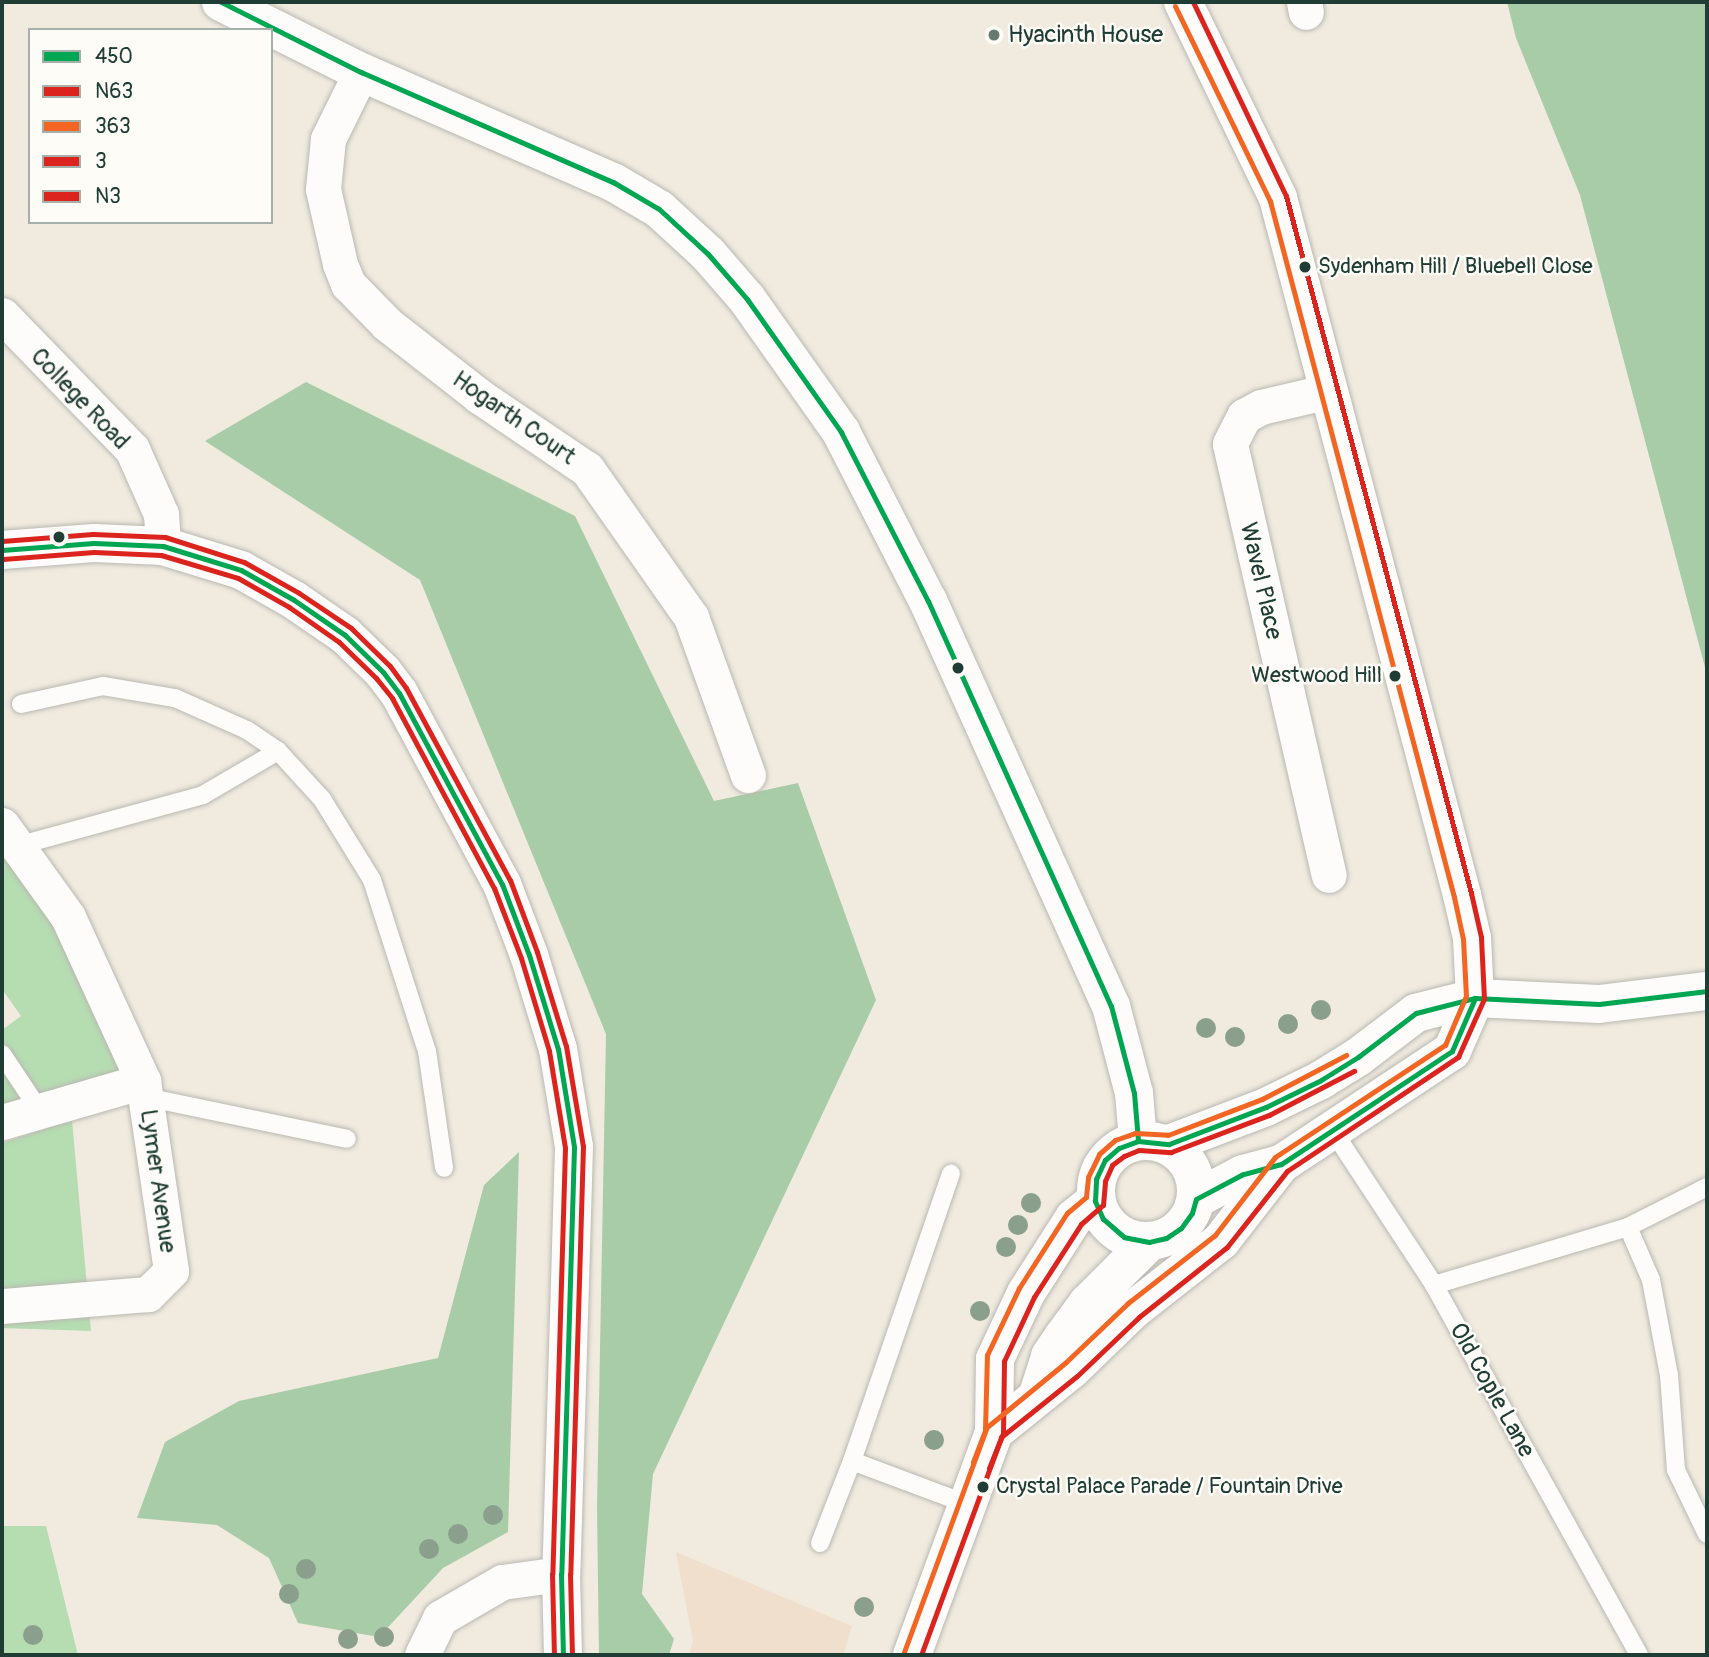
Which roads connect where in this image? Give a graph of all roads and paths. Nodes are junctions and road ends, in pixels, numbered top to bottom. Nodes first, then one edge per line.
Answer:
1 (221, 2) edge
2 (1183, 2) edge
3 (361, 72) junction
4 (10, 325) edge
5 (1329, 391) junction
6 (163, 546) junction
7 (2, 550) edge
8 (21, 704) dead end
9 (278, 751) junction
10 (748, 775) dead end
11 (10, 836) edge
12 (1329, 875) dead end
13 (1707, 991) edge
14 (1475, 998) junction
15 (2, 1054) edge
16 (144, 1089) junction
17 (40, 1111) junction
18 (2, 1122) edge
19 (1333, 1131) junction
20 (347, 1139) dead end
21 (1153, 1142) junction
22 (1281, 1164) junction
23 (444, 1168) dead end
24 (951, 1174) dead end
25 (1707, 1187) edge
26 (1196, 1199) junction
27 (1095, 1201) junction
28 (1628, 1227) junction
29 (1149, 1242) junction
30 (1434, 1285) junction
31 (2, 1306) edge
32 (1037, 1396) junction
33 (995, 1432) junction
34 (852, 1461) junction
35 (967, 1504) junction
36 (1707, 1534) edge
37 (820, 1543) dead end
38 (561, 1574) junction
39 (422, 1655) edge
40 (563, 1655) edge
41 (912, 1655) edge
42 (1639, 1655) edge

1 - 3 main road
2 - 5 main road
3 - 10 street, Hogarth Court
3 - 21 main road
4 - 6 street, College Road
5 - 12 street, Wavel Place
5 - 14 main road
6 - 7 main road
6 - 38 main road
8 - 9 lane
9 - 11 lane
9 - 23 lane
11 - 16 street, Lymer Avenue
13 - 14 main road
14 - 19 main road
14 - 21 main road
15 - 17 lane
16 - 17 street, Lymer Avenue
16 - 20 lane
16 - 31 street, Lymer Avenue
17 - 18 street, Lymer Avenue
19 - 22 main road
19 - 30 lane, Old Cople Lane
21 - 26 main road
21 - 27 main road
22 - 26 main road
22 - 32 main road
24 - 34 lane
25 - 28 lane
26 - 29 main road
27 - 29 main road
27 - 33 main road
28 - 30 lane
28 - 36 lane
29 - 32 main road
30 - 42 lane, Old Cople Lane
32 - 33 main road
33 - 35 main road
34 - 35 lane
34 - 37 lane
35 - 41 main road
38 - 39 street
38 - 40 main road

